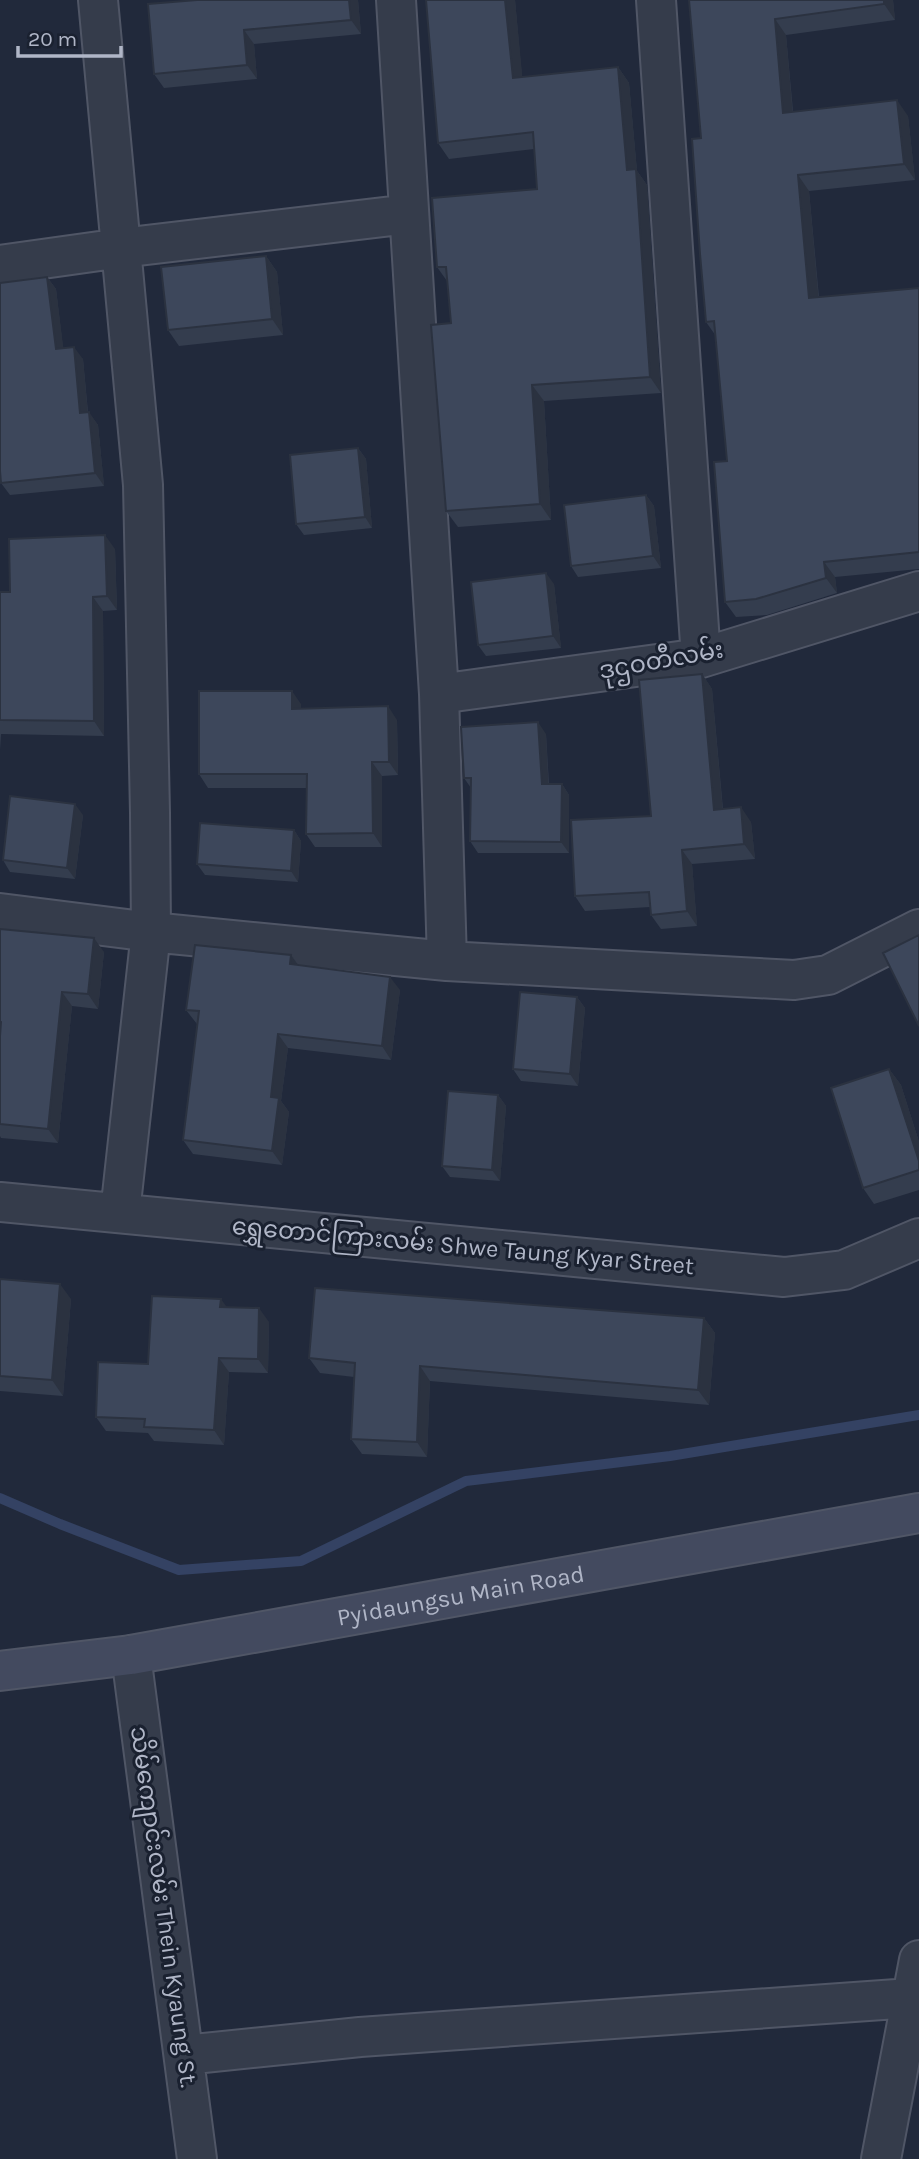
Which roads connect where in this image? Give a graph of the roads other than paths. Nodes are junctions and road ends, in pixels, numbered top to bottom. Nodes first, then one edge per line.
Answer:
1 (98, 0) edge
2 (396, 0) edge
3 (656, 0) edge
4 (409, 214) junction
5 (121, 248) junction
6 (0, 265) edge
7 (919, 591) edge
8 (701, 658) junction
9 (439, 694) junction
10 (0, 913) edge
11 (919, 929) edge
12 (151, 932) junction
13 (447, 961) junction
14 (0, 1202) edge
15 (120, 1213) junction
16 (919, 1238) edge
17 (919, 1513) edge
18 (131, 1655) junction
19 (0, 1671) edge
20 (919, 1960) edge
21 (911, 1998) junction
22 (184, 2056) junction
23 (197, 2159) edge
24 (881, 2159) edge

1 - 5 street
2 - 4 street
3 - 8 street
4 - 5 street
4 - 9 street
5 - 6 street
5 - 12 street
7 - 8 street, ဒုဌဝတီလမ်း
8 - 9 street, ဒုဌဝတီလမ်း
9 - 13 street
10 - 12 street
11 - 13 street
12 - 13 street
12 - 15 street
14 - 15 street, ရွှေတောင်ကြားလမ်း Shwe Taung Kyar Street
15 - 16 street, ရွှေတောင်ကြားလမ်း Shwe Taung Kyar Street
17 - 18 main road, Pyidaungsu Main Road
18 - 19 main road, Pyidaungsu Main Road
18 - 22 street, သိမ်ကျောင်းလမ်း Thein Kyaung St.
20 - 21 street
21 - 22 street
21 - 24 street
22 - 23 street, သိမ်ကျောင်းလမ်း Thein Kyaung St.

